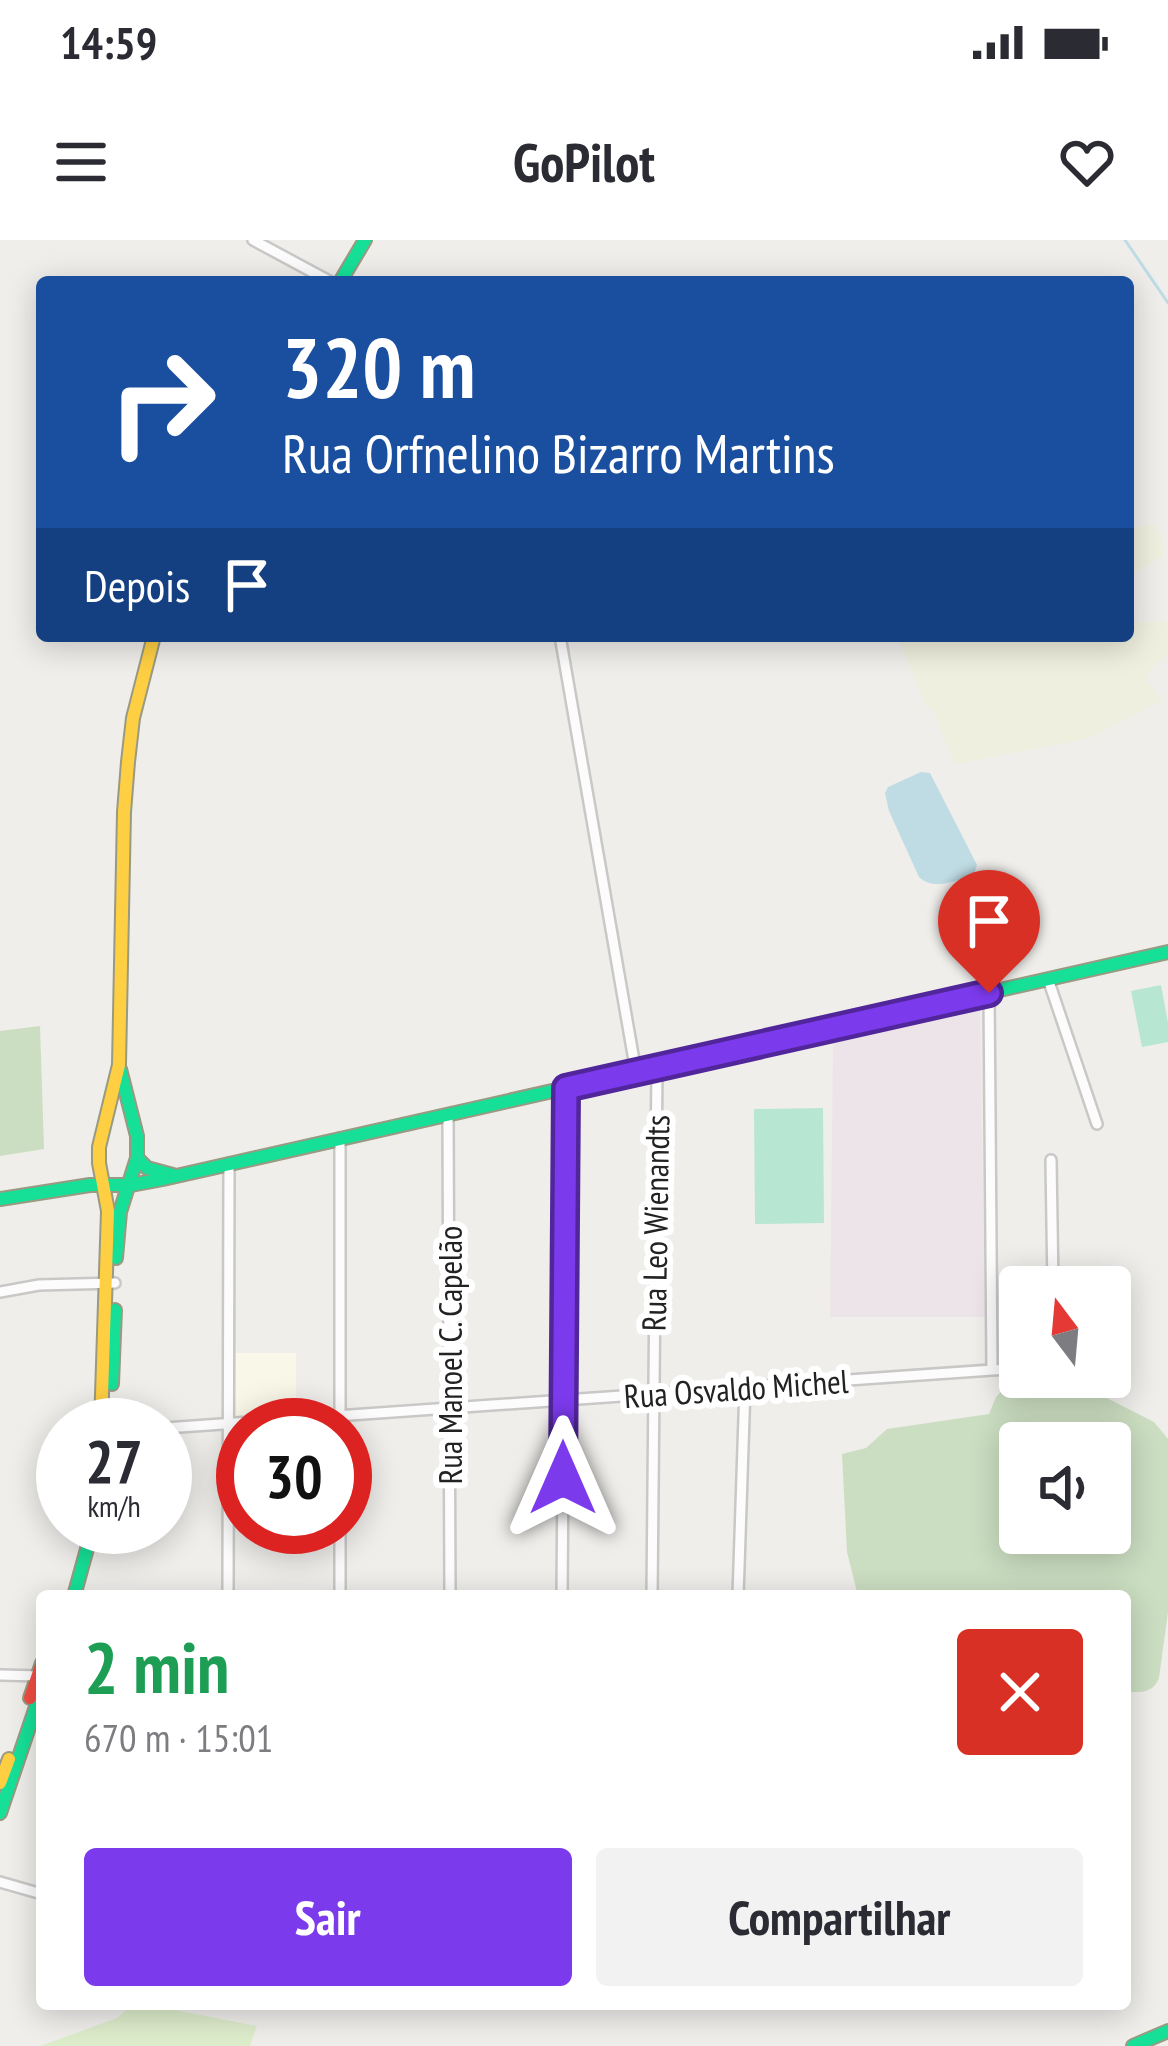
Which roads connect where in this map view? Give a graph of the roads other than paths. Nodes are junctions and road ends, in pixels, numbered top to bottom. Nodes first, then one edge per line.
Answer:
1 (253, 240) edge
2 (365, 240) edge
3 (323, 276) edge
4 (339, 276) edge
5 (152, 642) edge
6 (561, 642) edge
7 (1168, 952) edge
8 (1048, 979) junction
9 (989, 993) junction
10 (118, 1065) junction
11 (657, 1067) junction
12 (636, 1072) junction
13 (566, 1088) junction
14 (448, 1114) junction
15 (1097, 1124) dead end
16 (101, 1133) junction
17 (137, 1136) junction
18 (340, 1138) junction
19 (137, 1157) junction
20 (1051, 1160) dead end
21 (99, 1162) junction
22 (229, 1163) junction
23 (175, 1175) junction
24 (131, 1184) junction
25 (105, 1185) junction
26 (70, 1187) junction
27 (0, 1198) edge
28 (1053, 1266) edge
29 (111, 1283) junction
30 (0, 1292) edge
31 (992, 1370) junction
32 (999, 1370) edge
33 (745, 1387) junction
34 (654, 1394) junction
35 (103, 1398) edge
36 (110, 1398) edge
37 (229, 1398) edge
38 (340, 1398) edge
39 (564, 1400) junction
40 (449, 1408) junction
41 (372, 1416) edge
42 (76, 1554) edge
43 (86, 1554) edge
44 (228, 1554) edge
45 (340, 1554) edge
46 (66, 1590) edge
47 (76, 1590) edge
48 (228, 1590) edge
49 (340, 1590) edge
50 (450, 1590) edge
51 (562, 1590) edge
52 (652, 1590) edge
53 (738, 1590) edge
54 (0, 1676) edge
55 (36, 1676) edge
56 (36, 1689) edge
57 (36, 1693) edge
58 (1, 1778) edge
59 (0, 1813) edge
60 (0, 1882) edge
61 (36, 1892) edge
62 (1168, 2031) edge
63 (1133, 2046) edge

1 - 3 street
2 - 4 main road
5 - 10 main road
6 - 12 street
7 - 8 main road
8 - 9 main road
8 - 15 street
9 - 11 main road
9 - 31 street
10 - 16 main road
10 - 17 main road
11 - 12 main road
11 - 34 street, Rua Leo Wienandts
12 - 13 main road
13 - 14 main road
13 - 39 street
14 - 18 main road
14 - 40 street, Rua Manoel C. Capelão
16 - 17 main road
16 - 21 main road
17 - 19 main road
18 - 22 main road
18 - 38 street
19 - 23 main road
19 - 24 main road
20 - 28 street
21 - 25 main road
21 - 26 main road
22 - 23 main road
22 - 37 street
23 - 24 main road
24 - 25 main road
24 - 29 main road
25 - 26 main road
25 - 29 main road
26 - 27 main road
29 - 30 street
29 - 35 main road
29 - 36 main road
31 - 32 street, Rua Osvaldo Michel
31 - 33 street, Rua Osvaldo Michel
33 - 34 street, Rua Osvaldo Michel
33 - 53 street
34 - 39 street, Rua Osvaldo Michel
34 - 52 street, Rua Leo Wienandts
39 - 40 street, Rua Osvaldo Michel
39 - 51 street
40 - 41 street, Rua Osvaldo Michel
40 - 50 street, Rua Manoel C. Capelão
42 - 46 main road
43 - 47 main road
44 - 48 street
45 - 49 street
54 - 55 street
56 - 58 main road
57 - 59 main road
60 - 61 street
62 - 63 main road

